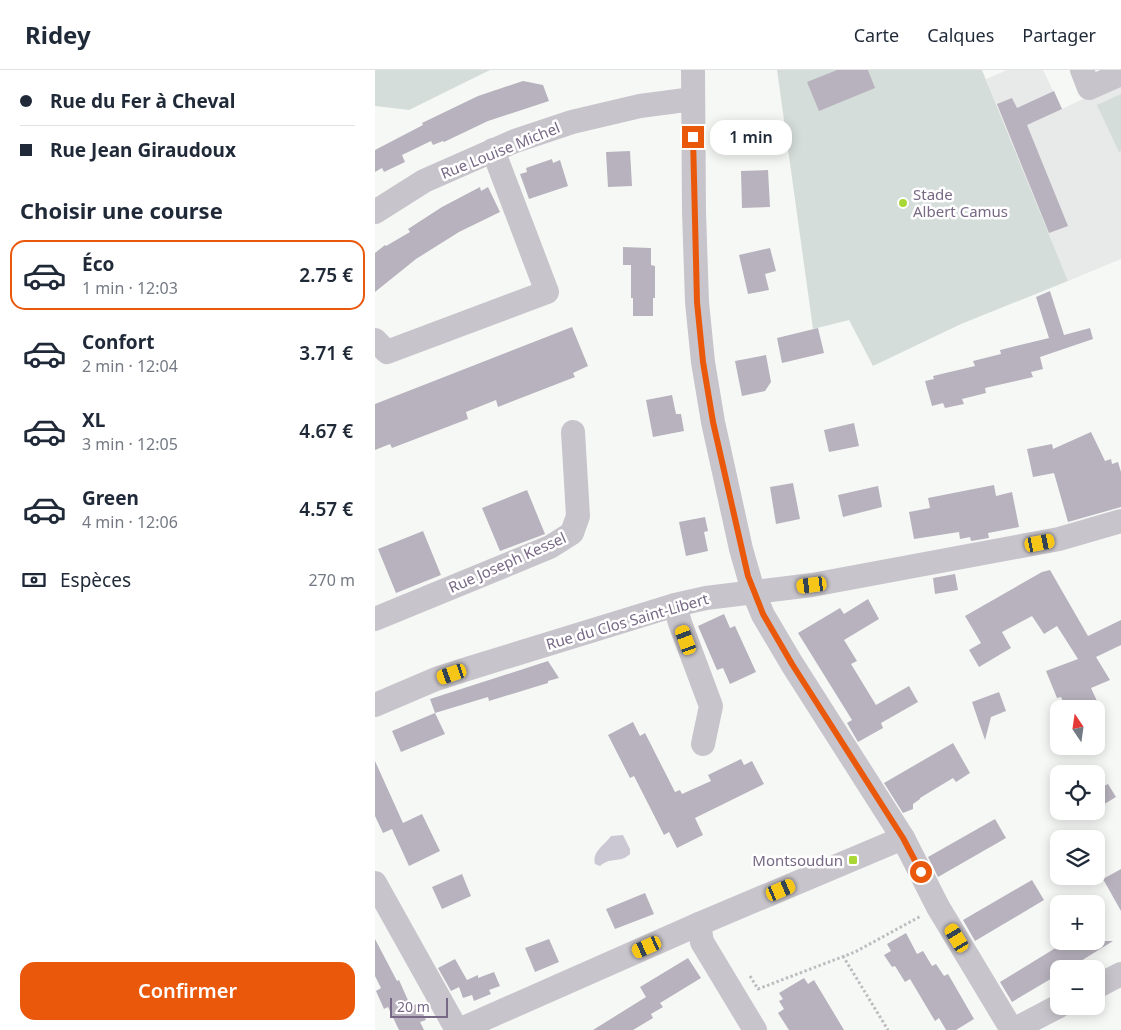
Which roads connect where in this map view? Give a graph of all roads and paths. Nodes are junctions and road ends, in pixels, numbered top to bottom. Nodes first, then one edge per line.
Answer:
1 (693, 70) edge
2 (1082, 70) edge
3 (1121, 74) edge
4 (693, 99) junction
5 (493, 150) junction
6 (375, 212) edge
7 (375, 340) edge
8 (573, 432) dead end
9 (1121, 521) edge
10 (753, 591) junction
11 (675, 605) junction
12 (375, 619) edge
13 (375, 705) edge
14 (703, 744) dead end
15 (903, 838) junction
16 (375, 883) edge
17 (938, 907) junction
18 (699, 924) junction
19 (843, 956) junction
20 (748, 973) dead end
21 (1121, 974) edge
22 (1105, 982) edge
23 (1050, 1011) edge
24 (457, 1030) edge
25 (755, 1030) edge
26 (888, 1030) edge
27 (1012, 1030) edge

1 - 4 street
2 - 3 street
4 - 5 street, Rue Louise Michel
4 - 10 street
5 - 6 street, Rue Louise Michel
5 - 7 street
8 - 12 street, Rue Joseph Kessel
9 - 10 street, Rue du Clos Saint-Libert
10 - 11 street, Rue du Clos Saint-Libert
10 - 15 street
11 - 13 street, Rue du Clos Saint-Libert
11 - 14 street
15 - 17 street
15 - 18 street
16 - 24 street
17 - 19 path
17 - 27 street
18 - 24 street
18 - 25 street
19 - 20 path
19 - 26 path
21 - 22 street
23 - 27 street

